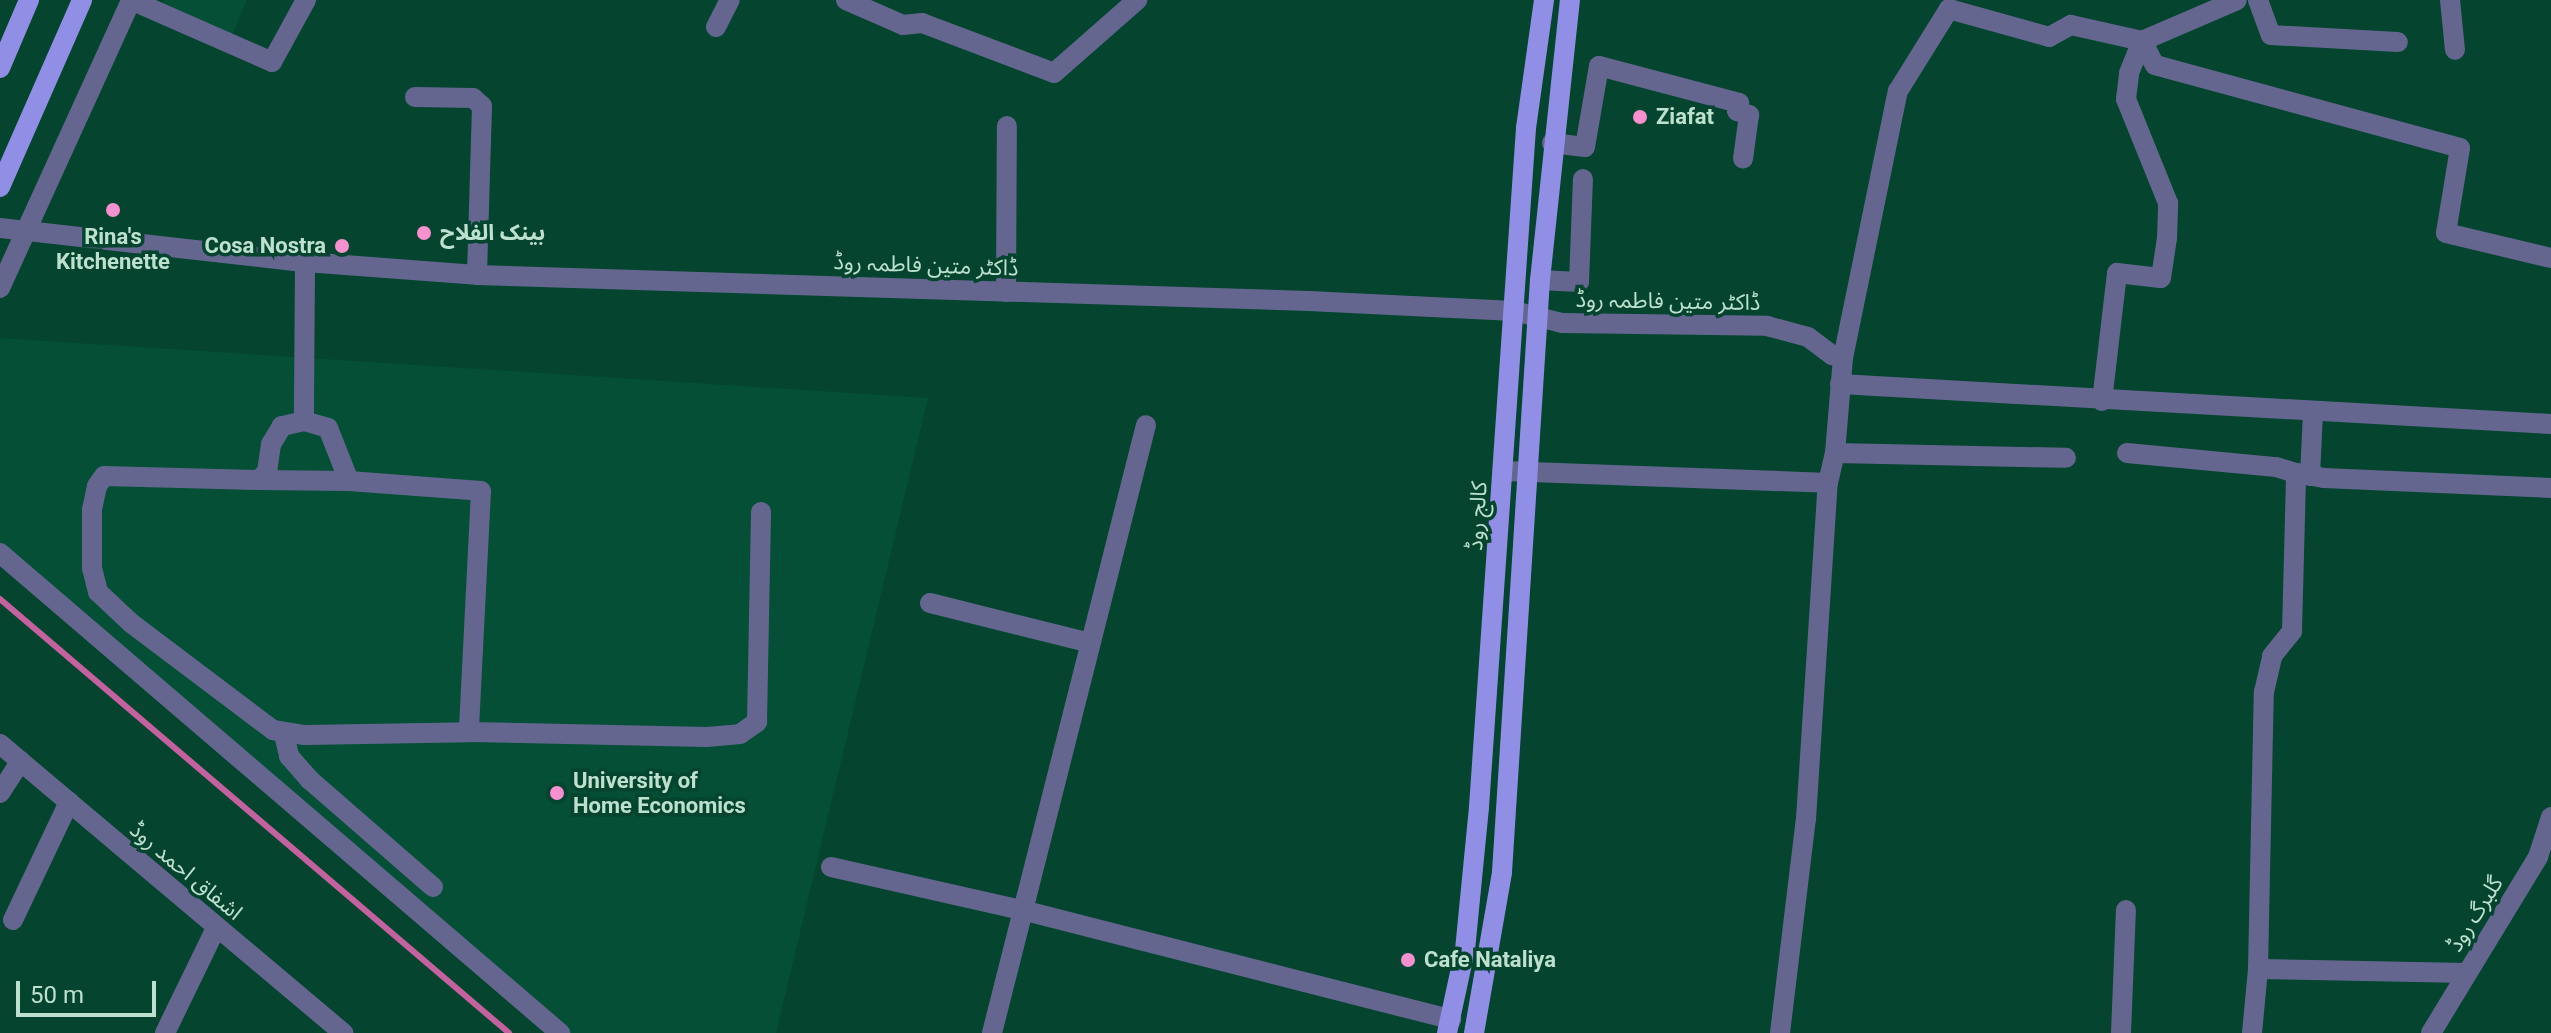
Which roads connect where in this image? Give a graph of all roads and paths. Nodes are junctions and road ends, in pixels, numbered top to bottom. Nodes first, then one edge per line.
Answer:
1 (29, 0) edge
2 (82, 0) edge
3 (131, 0) edge
4 (306, 0) edge
5 (730, 0) edge
6 (846, 0) edge
7 (1137, 0) edge
8 (1544, 0) edge
9 (1570, 0) edge
10 (2237, 0) edge
11 (2258, 0) edge
12 (2450, 0) edge
13 (716, 27) dead end
14 (2142, 41) junction
15 (2398, 42) dead end
16 (2455, 50) dead end
17 (0, 68) edge
18 (415, 97) dead end
19 (1007, 126) dead end
20 (1552, 143) junction
21 (1743, 159) dead end
22 (1583, 179) dead end
23 (0, 187) edge
24 (0, 228) edge
25 (23, 232) junction
26 (2551, 258) edge
27 (305, 262) junction
28 (477, 275) junction
29 (1540, 280) junction
30 (0, 288) edge
31 (1006, 292) junction
32 (1514, 311) junction
33 (1537, 316) junction
34 (1843, 358) junction
35 (1839, 391) junction
36 (2102, 401) junction
37 (2313, 413) junction
38 (304, 421) junction
39 (2551, 424) edge
40 (1146, 425) dead end
41 (1835, 453) junction
42 (2127, 453) dead end
43 (2066, 458) dead end
44 (2305, 468) junction
45 (1504, 471) junction
46 (1528, 472) junction
47 (259, 480) junction
48 (349, 481) junction
49 (1828, 483) junction
50 (2551, 488) edge
51 (761, 512) dead end
52 (0, 553) edge
53 (930, 603) dead end
54 (1090, 643) junction
55 (469, 732) junction
56 (284, 734) junction
57 (0, 744) edge
58 (21, 761) junction
59 (0, 793) edge
60 (69, 802) junction
61 (2551, 817) edge
62 (831, 867) dead end
63 (433, 887) dead end
64 (1022, 910) junction
65 (2126, 910) dead end
66 (13, 920) dead end
67 (216, 928) junction
68 (2258, 969) junction
69 (2467, 973) junction
70 (1449, 1026) edge
71 (165, 1033) edge
72 (343, 1033) edge
73 (560, 1033) edge
74 (992, 1033) edge
75 (1474, 1033) edge
76 (1780, 1033) edge
77 (2121, 1033) edge
78 (2252, 1033) edge
79 (2431, 1033) edge

1 - 17 main road
2 - 23 main road
3 - 4 street
3 - 25 street
5 - 13 street
6 - 7 street
8 - 32 main road, کالج روڈ
9 - 20 main road
10 - 14 street
11 - 15 street
12 - 16 street
14 - 26 street
14 - 34 street
14 - 36 street
18 - 28 street
19 - 31 street
20 - 21 street
20 - 29 main road
22 - 29 street
24 - 25 street, ڈاکٹر متین فاطمہ روڈ
25 - 27 street, ڈاکٹر متین فاطمہ روڈ
25 - 30 street
27 - 28 street, ڈاکٹر متین فاطمہ روڈ
27 - 38 street
28 - 31 street, ڈاکٹر متین فاطمہ روڈ
29 - 33 main road
31 - 32 street, ڈاکٹر متین فاطمہ روڈ
32 - 33 street, ڈاکٹر متین فاطمہ روڈ
32 - 45 main road, کالج روڈ
33 - 34 street, ڈاکٹر متین فاطمہ روڈ
33 - 46 main road
34 - 35 street
35 - 36 street
35 - 41 street
36 - 37 street
37 - 39 street
37 - 44 street
38 - 47 street
38 - 48 street
40 - 54 street
41 - 43 street
41 - 49 street
42 - 44 street
44 - 50 street
44 - 68 street
45 - 46 street
45 - 70 main road, کالج روڈ
46 - 49 street
46 - 75 main road
47 - 48 street
47 - 56 street
48 - 55 street
49 - 76 street
51 - 55 street
52 - 73 street
53 - 54 street
54 - 64 street
55 - 56 street
56 - 63 street
57 - 58 street, اشفاق احمد روڈ
58 - 59 street
58 - 60 street, اشفاق احمد روڈ
60 - 66 street
60 - 67 street, اشفاق احمد روڈ
61 - 69 street, گلبرگ روڈ
62 - 64 street
64 - 70 street
64 - 74 street
65 - 77 street
67 - 71 street
67 - 72 street, اشفاق احمد روڈ
68 - 69 street
68 - 78 street
69 - 79 street, گلبرگ روڈ

